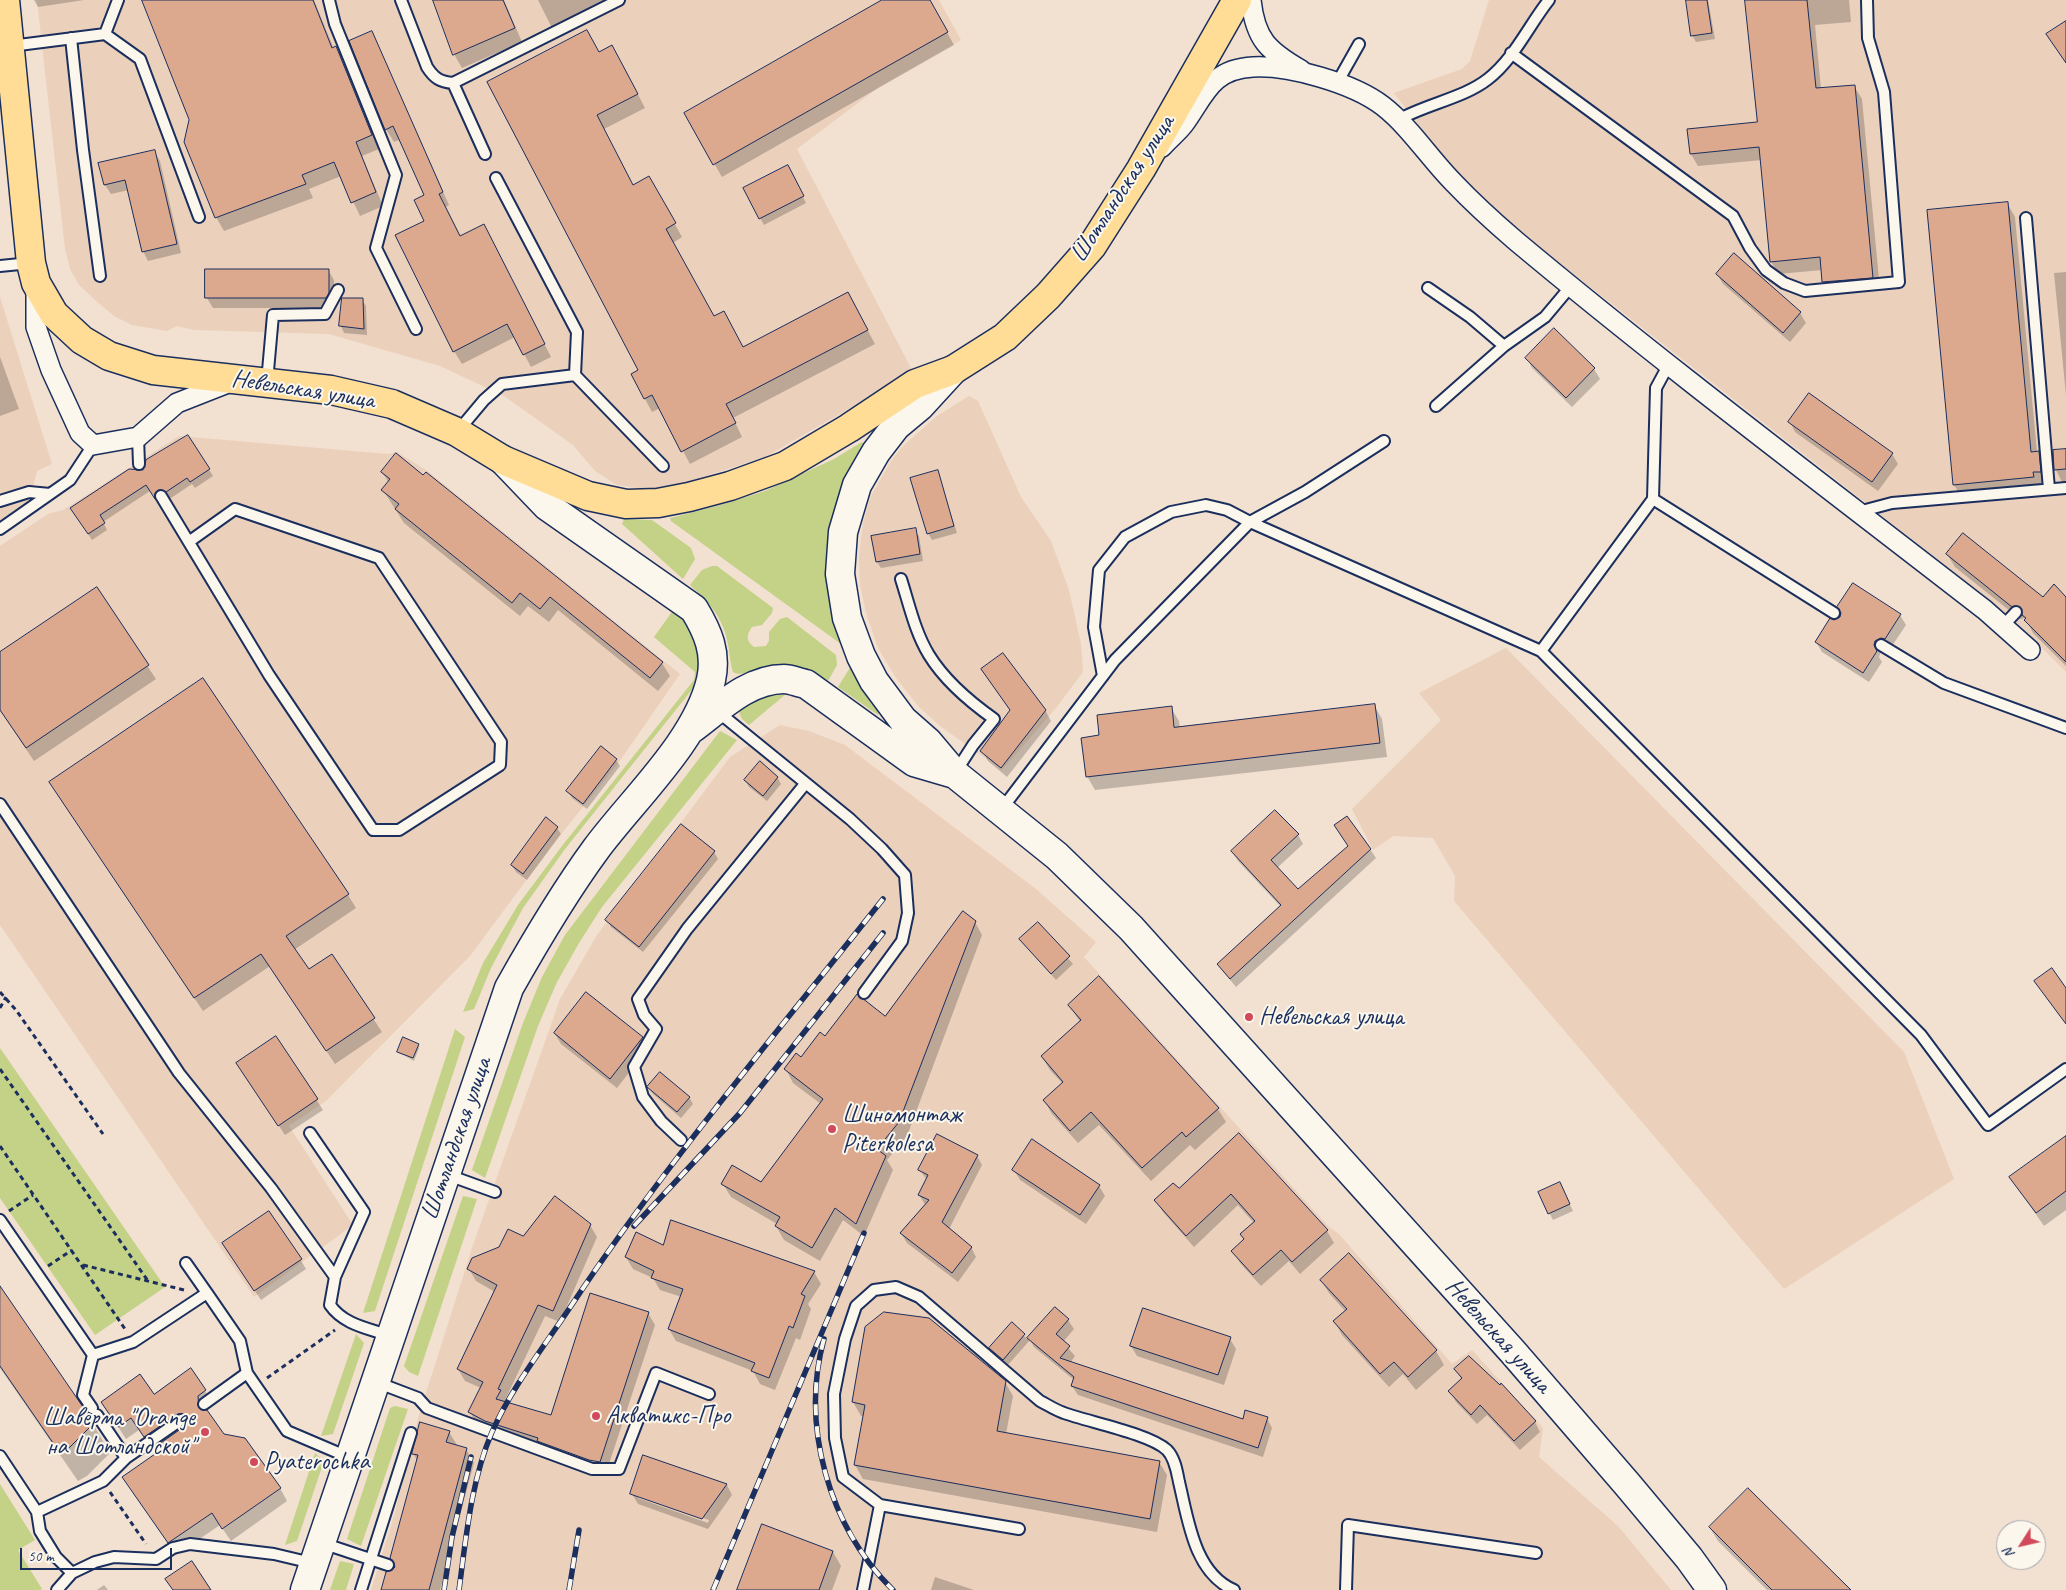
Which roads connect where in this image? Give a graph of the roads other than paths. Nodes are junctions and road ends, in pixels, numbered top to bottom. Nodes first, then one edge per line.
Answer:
1 (5, 0) edge
2 (118, 0) edge
3 (329, 0) edge
4 (401, 0) edge
5 (619, 0) edge
6 (1237, 0) edge
7 (1251, 0) edge
8 (1549, 0) edge
9 (1867, 0) edge
10 (105, 34) junction
11 (71, 38) junction
12 (1359, 44) dead end
13 (6, 49) edge
14 (1511, 52) junction
15 (1304, 72) junction
16 (1337, 82) junction
17 (453, 83) junction
18 (1398, 120) junction
19 (485, 154) dead end
20 (1141, 169) junction
21 (496, 178) dead end
22 (199, 217) dead end
23 (2026, 218) dead end
24 (0, 266) edge
25 (34, 273) junction
26 (100, 276) dead end
27 (1571, 286) junction
28 (1428, 288) dead end
29 (338, 290) dead end
30 (416, 329) dead end
31 (1504, 346) junction
32 (1669, 364) junction
33 (953, 370) junction
34 (575, 375) junction
35 (237, 379) junction
36 (267, 382) junction
37 (1436, 406) dead end
38 (457, 432) junction
39 (138, 437) junction
40 (1384, 441) dead end
41 (93, 445) junction
42 (504, 460) junction
43 (139, 464) dead end
44 (662, 466) dead end
45 (2066, 488) edge
46 (2049, 489) junction
47 (50, 494) junction
48 (161, 496) dead end
49 (1653, 499) junction
50 (0, 502) edge
51 (1858, 512) junction
52 (1250, 522) junction
53 (0, 529) edge
54 (190, 541) junction
55 (901, 579) dead end
56 (2016, 612) dead end
57 (1834, 613) dead end
58 (2003, 626) junction
59 (1881, 644) dead end
60 (2030, 650) dead end
61 (1541, 651) junction
62 (1103, 676) junction
63 (717, 711) junction
64 (2066, 728) edge
65 (690, 730) junction
66 (955, 774) junction
67 (805, 784) junction
68 (0, 804) edge
69 (1001, 810) junction
70 (864, 993) dead end
71 (2066, 1069) edge
72 (310, 1133) dead end
73 (681, 1140) dead end
74 (444, 1174) junction
75 (496, 1192) dead end
76 (3, 1216) edge
77 (186, 1263) dead end
78 (335, 1276) junction
79 (207, 1293) junction
80 (390, 1336) junction
81 (93, 1355) junction
82 (247, 1373) junction
83 (375, 1381) junction
84 (710, 1394) dead end
85 (204, 1404) dead end
86 (181, 1420) dead end
87 (412, 1433) dead end
88 (0, 1456) edge
89 (349, 1457) junction
90 (126, 1458) junction
91 (880, 1505) junction
92 (37, 1512) junction
93 (1019, 1529) dead end
94 (318, 1553) junction
95 (1536, 1553) dead end
96 (371, 1560) junction
97 (388, 1565) dead end
98 (72, 1573) junction
99 (57, 1590) edge
100 (305, 1590) edge
101 (361, 1590) edge
102 (864, 1590) edge
103 (1234, 1590) edge
104 (1346, 1590) edge
105 (1712, 1590) edge

1 - 13 main road, Невельская улица
2 - 10 lane
3 - 30 lane
4 - 17 lane
5 - 17 lane
6 - 20 main road, Шотландская улица
7 - 15 street
8 - 14 lane
9 - 14 lane
10 - 11 lane
10 - 22 lane
11 - 13 lane
11 - 26 lane
12 - 16 lane
13 - 25 main road, Невельская улица
14 - 18 lane
15 - 16 street
15 - 20 street
16 - 18 street
17 - 19 lane
18 - 27 street
20 - 33 main road, Шотландская улица
21 - 34 lane
23 - 46 lane
24 - 25 lane
25 - 35 main road, Невельская улица
25 - 41 street
27 - 31 lane
27 - 32 street
28 - 31 lane
29 - 36 lane
31 - 37 lane
32 - 49 lane
32 - 51 street
33 - 42 main road, Шотландская улица
33 - 66 street
34 - 38 lane
34 - 44 lane
35 - 36 main road, Невельская улица
35 - 39 street
36 - 38 main road, Невельская улица
38 - 42 main road, Невельская улица
39 - 41 street
39 - 43 lane
40 - 52 lane
41 - 47 lane
42 - 65 street, Невельская улица
45 - 46 lane
46 - 51 lane
47 - 50 lane
47 - 53 lane
48 - 54 lane
49 - 57 lane
49 - 61 lane
51 - 58 street
52 - 61 lane
52 - 62 lane
52 - 62 lane
54 - 54 lane
55 - 66 lane
56 - 58 lane
58 - 60 street
59 - 64 lane
61 - 71 lane
62 - 69 lane
63 - 65 street
63 - 66 street
63 - 67 lane
65 - 74 street, Шотландская улица
66 - 69 street, Невельская улица
67 - 70 lane
67 - 73 lane
68 - 78 lane
69 - 105 street, Невельская улица
72 - 78 lane
74 - 75 lane
74 - 80 street, Шотландская улица
76 - 81 lane
77 - 79 lane
78 - 80 lane
79 - 81 lane
79 - 82 lane
80 - 83 street, Шотландская улица
81 - 90 lane
82 - 85 lane
82 - 89 lane
83 - 84 lane
83 - 89 street, Шотландская улица
86 - 90 lane
87 - 96 lane
88 - 92 lane
89 - 94 street, Шотландская улица
90 - 92 lane
91 - 93 lane
91 - 102 lane
91 - 103 lane
92 - 98 lane
94 - 96 lane
94 - 98 lane
94 - 100 street, Шотландская улица
95 - 104 lane
96 - 97 lane
96 - 101 lane
98 - 99 lane

